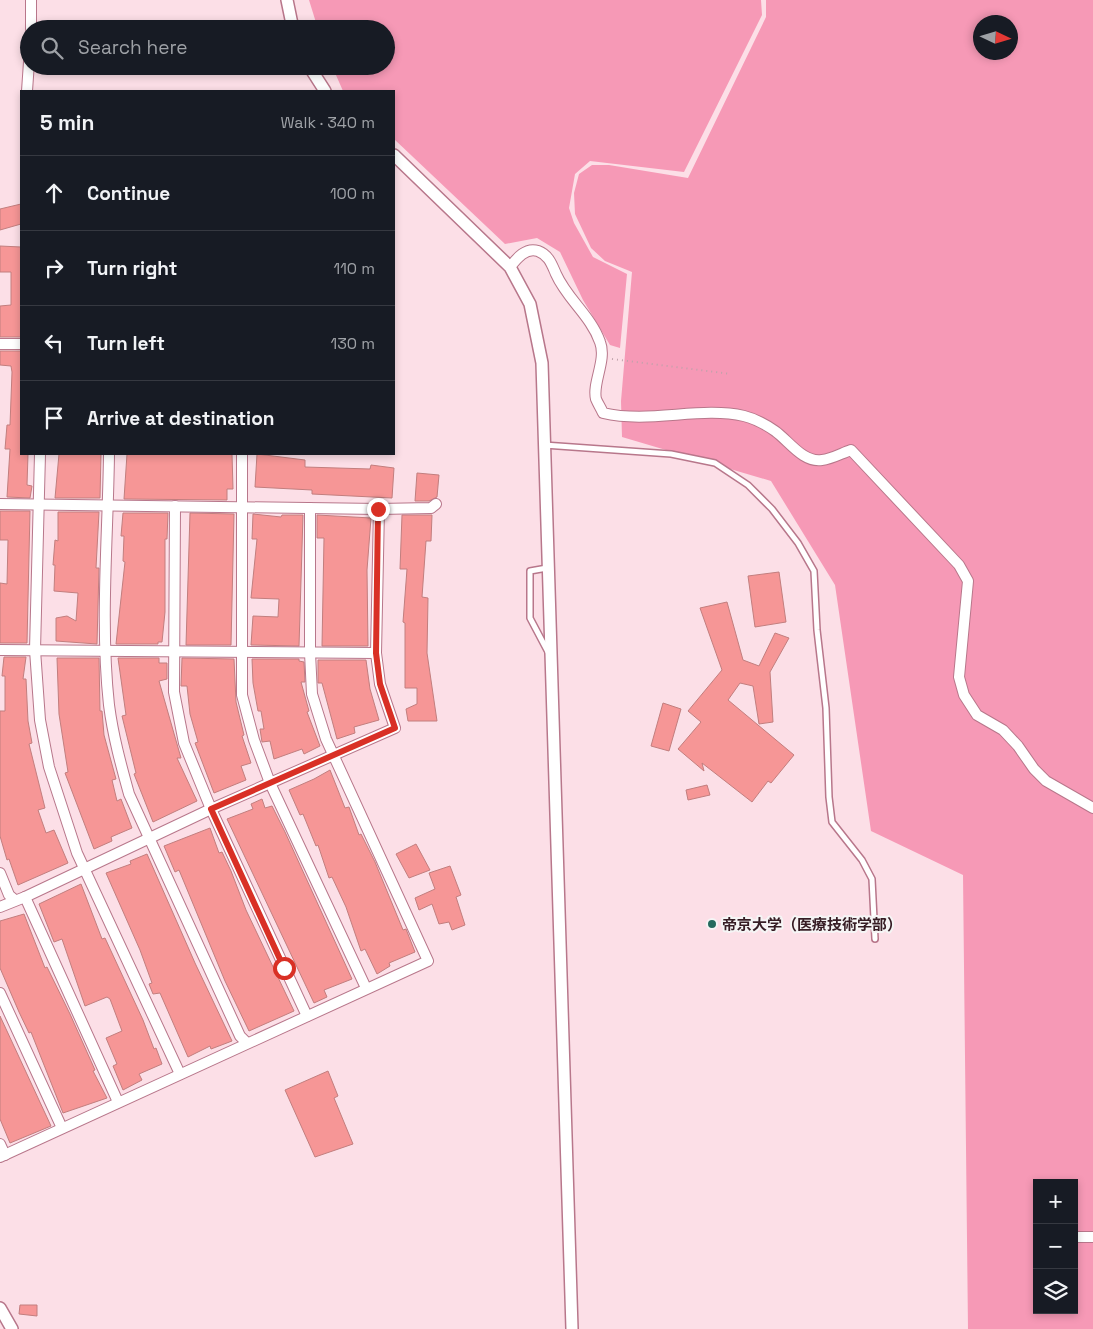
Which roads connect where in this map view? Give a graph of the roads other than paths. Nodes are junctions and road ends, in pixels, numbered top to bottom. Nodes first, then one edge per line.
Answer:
1 (32, 0) edge
2 (287, 0) edge
3 (31, 20) edge
4 (291, 20) edge
5 (28, 75) edge
6 (315, 75) edge
7 (27, 90) edge
8 (324, 90) edge
9 (395, 156) edge
10 (510, 267) junction
11 (0, 344) edge
12 (20, 344) edge
13 (544, 445) junction
14 (40, 455) edge
15 (110, 455) edge
16 (242, 455) edge
17 (0, 504) edge
18 (39, 504) junction
19 (436, 504) dead end
20 (109, 506) junction
21 (175, 506) junction
22 (242, 506) junction
23 (310, 508) junction
24 (378, 509) junction
25 (548, 568) junction
26 (0, 650) edge
27 (35, 650) junction
28 (105, 651) junction
29 (174, 652) junction
30 (241, 652) junction
31 (310, 653) junction
32 (376, 653) junction
33 (551, 657) junction
34 (334, 756) junction
35 (270, 783) junction
36 (1093, 808) edge
37 (211, 809) junction
38 (149, 839) junction
39 (85, 869) junction
40 (0, 873) edge
41 (20, 898) junction
42 (0, 907) edge
43 (875, 939) dead end
44 (366, 988) junction
45 (0, 993) edge
46 (307, 1016) junction
47 (248, 1044) junction
48 (180, 1074) junction
49 (118, 1102) junction
50 (62, 1128) junction
51 (0, 1144) edge
52 (2, 1156) edge
53 (1078, 1237) edge
54 (1093, 1237) edge
55 (0, 1308) edge
56 (12, 1329) edge
57 (572, 1329) edge

1 - 3 street
2 - 4 street
5 - 7 street
6 - 8 street
9 - 10 street
10 - 13 street
10 - 36 street
11 - 12 street
13 - 25 street
13 - 43 lane
14 - 18 street
15 - 20 street
16 - 22 street
17 - 18 street
18 - 20 street
18 - 27 street
19 - 24 street
20 - 21 street
20 - 28 street
21 - 22 street
21 - 29 street
22 - 23 street
22 - 30 street
23 - 24 street
23 - 31 street
24 - 32 street
25 - 33 street
25 - 33 lane
26 - 27 street
27 - 28 street
27 - 39 street
28 - 29 street
28 - 38 street
29 - 30 street
29 - 37 street
30 - 31 street
30 - 35 street
31 - 32 street
31 - 34 street
32 - 34 street
33 - 57 street
34 - 35 street
34 - 44 street
35 - 37 street
35 - 44 street
37 - 38 street
37 - 46 street
38 - 39 street
38 - 47 street
39 - 41 street
39 - 48 street
40 - 41 street
41 - 42 street
41 - 49 street
44 - 46 street
45 - 50 street
46 - 47 street
47 - 48 street
48 - 49 street
49 - 50 street
50 - 52 street
51 - 52 street
53 - 54 street
55 - 56 street

